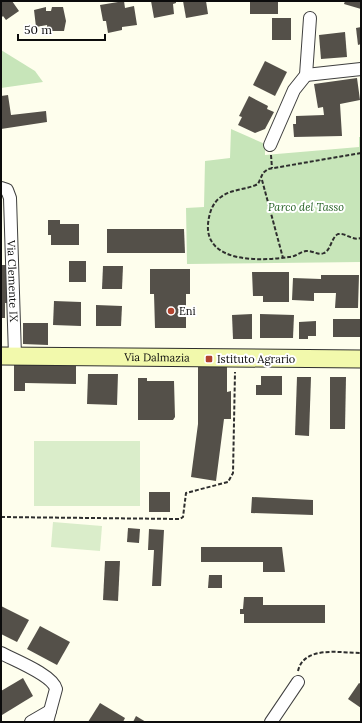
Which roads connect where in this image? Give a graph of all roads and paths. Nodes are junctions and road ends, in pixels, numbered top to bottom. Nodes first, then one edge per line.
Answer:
1 (310, 18) dead end
2 (361, 69) edge
3 (306, 75) junction
4 (270, 145) dead end
5 (361, 153) edge
6 (261, 178) junction
7 (1, 188) edge
8 (361, 238) edge
9 (284, 258) junction
10 (8, 356) edge
11 (236, 359) junction
12 (361, 359) edge
13 (1, 518) edge
14 (1, 653) edge
15 (361, 653) edge
16 (298, 682) joint
17 (48, 716) edge
18 (31, 722) edge
19 (271, 722) edge

1 - 3 street
2 - 3 street
3 - 4 street
5 - 6 path
6 - 9 path
6 - 9 path
7 - 10 street, Via Clemente IX
8 - 9 path
10 - 11 street, Via Dalmazia
11 - 12 street, Via Dalmazia
11 - 13 path
14 - 17 street
15 - 16 path
16 - 19 street
17 - 18 street

